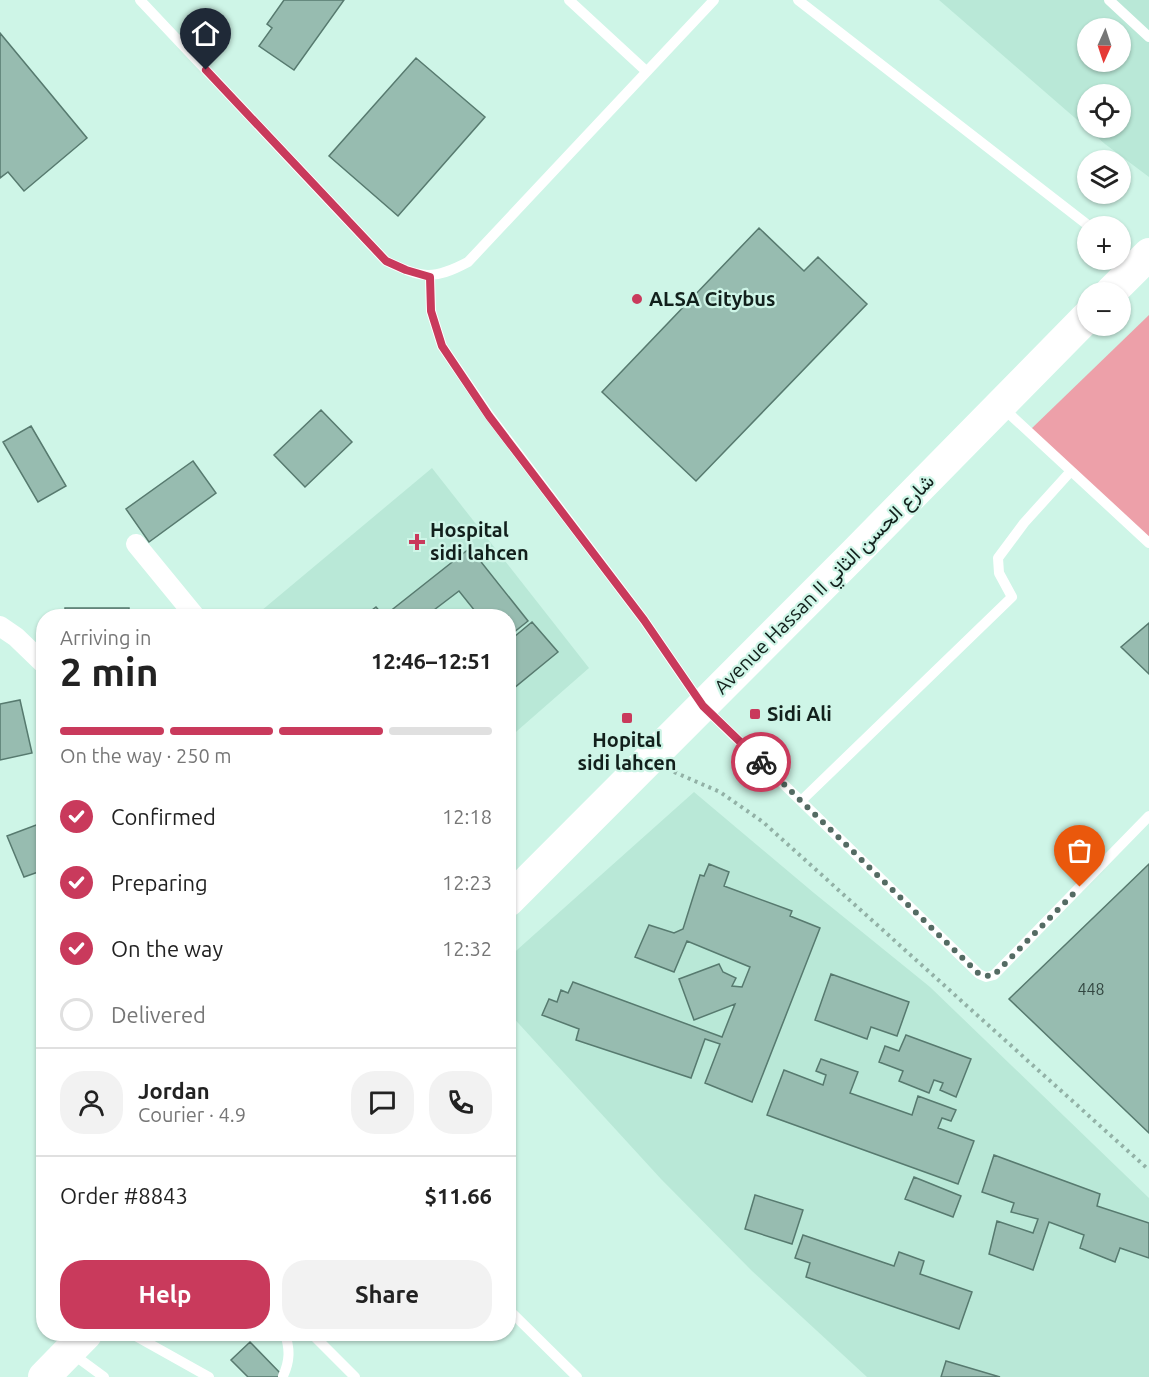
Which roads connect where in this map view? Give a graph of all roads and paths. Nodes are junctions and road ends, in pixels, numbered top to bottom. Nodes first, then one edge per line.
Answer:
1 (140, 0) edge
2 (569, 0) edge
3 (714, 0) edge
4 (798, 0) edge
5 (1109, 0) edge
6 (1149, 37) edge
7 (646, 71) junction
8 (1077, 217) edge
9 (1136, 256) edge
10 (430, 277) junction
11 (1118, 282) edge
12 (1077, 327) edge
13 (1000, 406) junction
14 (1071, 471) junction
15 (1149, 543) edge
16 (136, 544) dead end
17 (189, 609) edge
18 (0, 626) edge
19 (36, 657) edge
20 (703, 706) junction
21 (649, 761) junction
22 (801, 801) junction
23 (1149, 816) edge
24 (516, 893) edge
25 (1149, 1170) edge
26 (516, 1317) edge
27 (144, 1341) edge
28 (287, 1341) edge
29 (319, 1341) edge
30 (78, 1342) edge
31 (205, 1376) edge
32 (283, 1376) edge
33 (44, 1377) edge
34 (104, 1377) edge
35 (355, 1377) edge
36 (577, 1377) edge

1 - 10 lane
2 - 7 lane
3 - 7 lane
4 - 8 lane
5 - 6 lane
7 - 10 lane
9 - 11 main road
10 - 20 lane
12 - 13 main road, Avenue Hassan II شارع الحسن الثاني
13 - 14 lane
13 - 20 main road, Avenue Hassan II شارع الحسن الثاني
14 - 15 lane
14 - 22 lane
16 - 17 street
18 - 19 street
20 - 21 main road, Avenue Hassan II شارع الحسن الثاني
20 - 22 lane
21 - 24 main road, Avenue Hassan II شارع الحسن الثاني
21 - 25 path
22 - 23 lane
26 - 36 lane
27 - 31 lane
28 - 32 lane
29 - 35 lane
30 - 33 main road
30 - 34 lane

